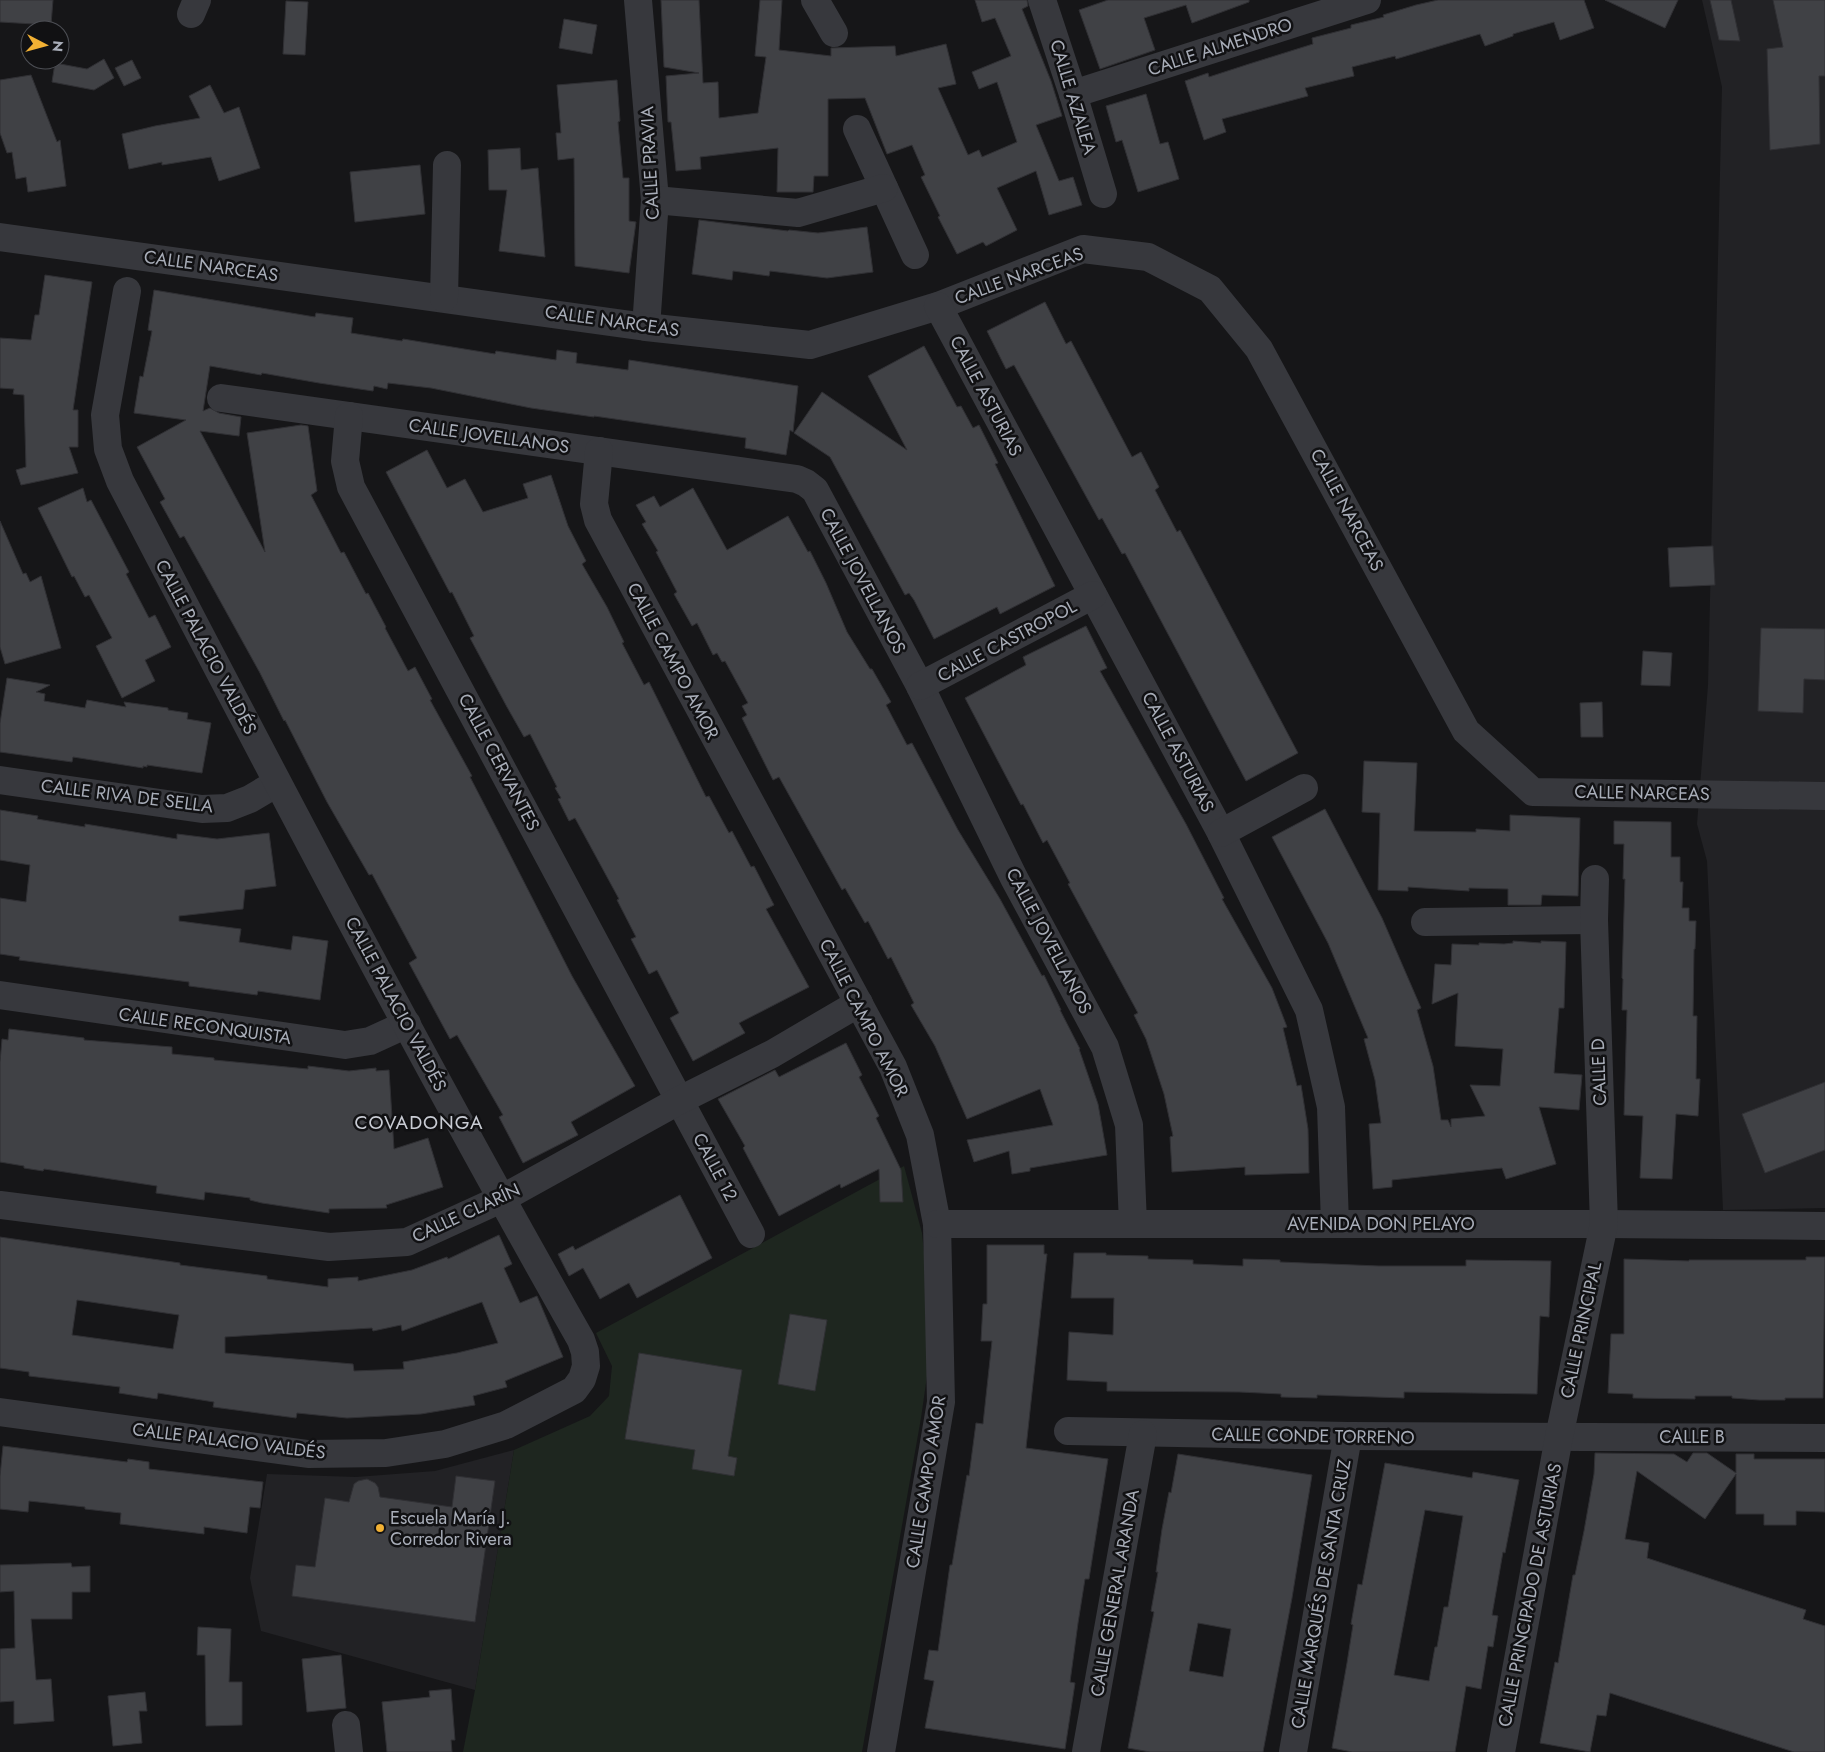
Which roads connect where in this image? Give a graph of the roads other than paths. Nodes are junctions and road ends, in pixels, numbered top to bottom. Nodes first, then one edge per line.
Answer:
1 (638, 0) edge
2 (815, 0) edge
3 (1042, 0) edge
4 (1367, 0) edge
5 (834, 33) dead end
6 (1073, 94) junction
7 (857, 129) dead end
8 (447, 165) dead end
9 (884, 188) junction
10 (1103, 194) dead end
11 (655, 200) junction
12 (0, 237) edge
13 (915, 255) dead end
14 (127, 292) dead end
15 (444, 298) junction
16 (938, 306) junction
17 (646, 327) junction
18 (221, 398) dead end
19 (349, 416) junction
20 (599, 451) junction
21 (1093, 595) junction
22 (920, 686) junction
23 (0, 780) edge
24 (277, 783) junction
25 (1304, 788) dead end
26 (1825, 796) edge
27 (1221, 833) junction
28 (1595, 879) dead end
29 (1594, 920) junction
30 (1425, 922) dead end
31 (0, 995) edge
32 (859, 1003) junction
33 (407, 1024) junction
34 (680, 1100) junction
35 (501, 1199) junction
36 (0, 1205) edge
37 (937, 1224) junction
38 (1133, 1224) junction
39 (1335, 1224) junction
40 (1604, 1224) junction
41 (1825, 1226) edge
42 (751, 1234) dead end
43 (0, 1412) edge
44 (1068, 1431) dead end
45 (1143, 1434) junction
46 (1348, 1436) junction
47 (1559, 1437) junction
48 (1825, 1438) edge
49 (346, 1725) dead end
50 (349, 1752) edge
51 (881, 1752) edge
52 (1086, 1752) edge
53 (1293, 1752) edge
54 (1501, 1752) edge

1 - 11 street, CALLE PRAVIA
2 - 5 street
3 - 6 street, CALLE AZALEA
4 - 6 street, CALLE ALMENDRO
6 - 10 street, CALLE AZALEA
7 - 9 street
8 - 15 street
9 - 11 street
9 - 13 street
11 - 17 street, CALLE PRAVIA
12 - 15 street, CALLE NARCEAS
14 - 24 street, CALLE PALACIO VALDÉS
15 - 17 street, CALLE NARCEAS
16 - 17 street, CALLE NARCEAS
16 - 21 street, CALLE ASTURIAS
16 - 26 street, CALLE NARCEAS
18 - 19 street, CALLE JOVELLANOS
19 - 20 street, CALLE JOVELLANOS
19 - 34 street, CALLE CERVANTES
20 - 22 street, CALLE JOVELLANOS
20 - 32 street, CALLE CAMPO AMOR
21 - 22 street, CALLE CASTROPOL
21 - 27 street, CALLE ASTURIAS
22 - 38 street, CALLE JOVELLANOS
23 - 24 street, CALLE RIVA DE SELLA
24 - 33 street, CALLE PALACIO VALDÉS
25 - 27 street
27 - 39 street, CALLE ASTURIAS
28 - 29 street, CALLE D
29 - 30 street
29 - 40 street, CALLE D
31 - 33 street, CALLE RECONQUISTA
32 - 34 street, CALLE CLARÍN
32 - 37 street, CALLE CAMPO AMOR
33 - 35 street, CALLE PALACIO VALDÉS
34 - 35 street, CALLE CLARÍN
34 - 42 street, CALLE 12
35 - 36 street, CALLE CLARÍN
35 - 43 street, CALLE PALACIO VALDÉS
37 - 38 street, AVENIDA DON PELAYO
37 - 51 street, CALLE CAMPO AMOR
38 - 39 street, AVENIDA DON PELAYO
39 - 40 street, AVENIDA DON PELAYO
40 - 41 street, AVENIDA DON PELAYO
40 - 47 street, CALLE PRINCIPAL
44 - 45 street, CALLE CONDE TORRENO
45 - 46 street, CALLE CONDE TORRENO
45 - 52 street, CALLE GENERAL ARANDA
46 - 47 street, CALLE CONDE TORRENO
46 - 53 street, CALLE MARQUÉS DE SANTA CRUZ
47 - 48 street, CALLE B
47 - 54 street, CALLE PRINCIPADO DE ASTURIAS
49 - 50 street

